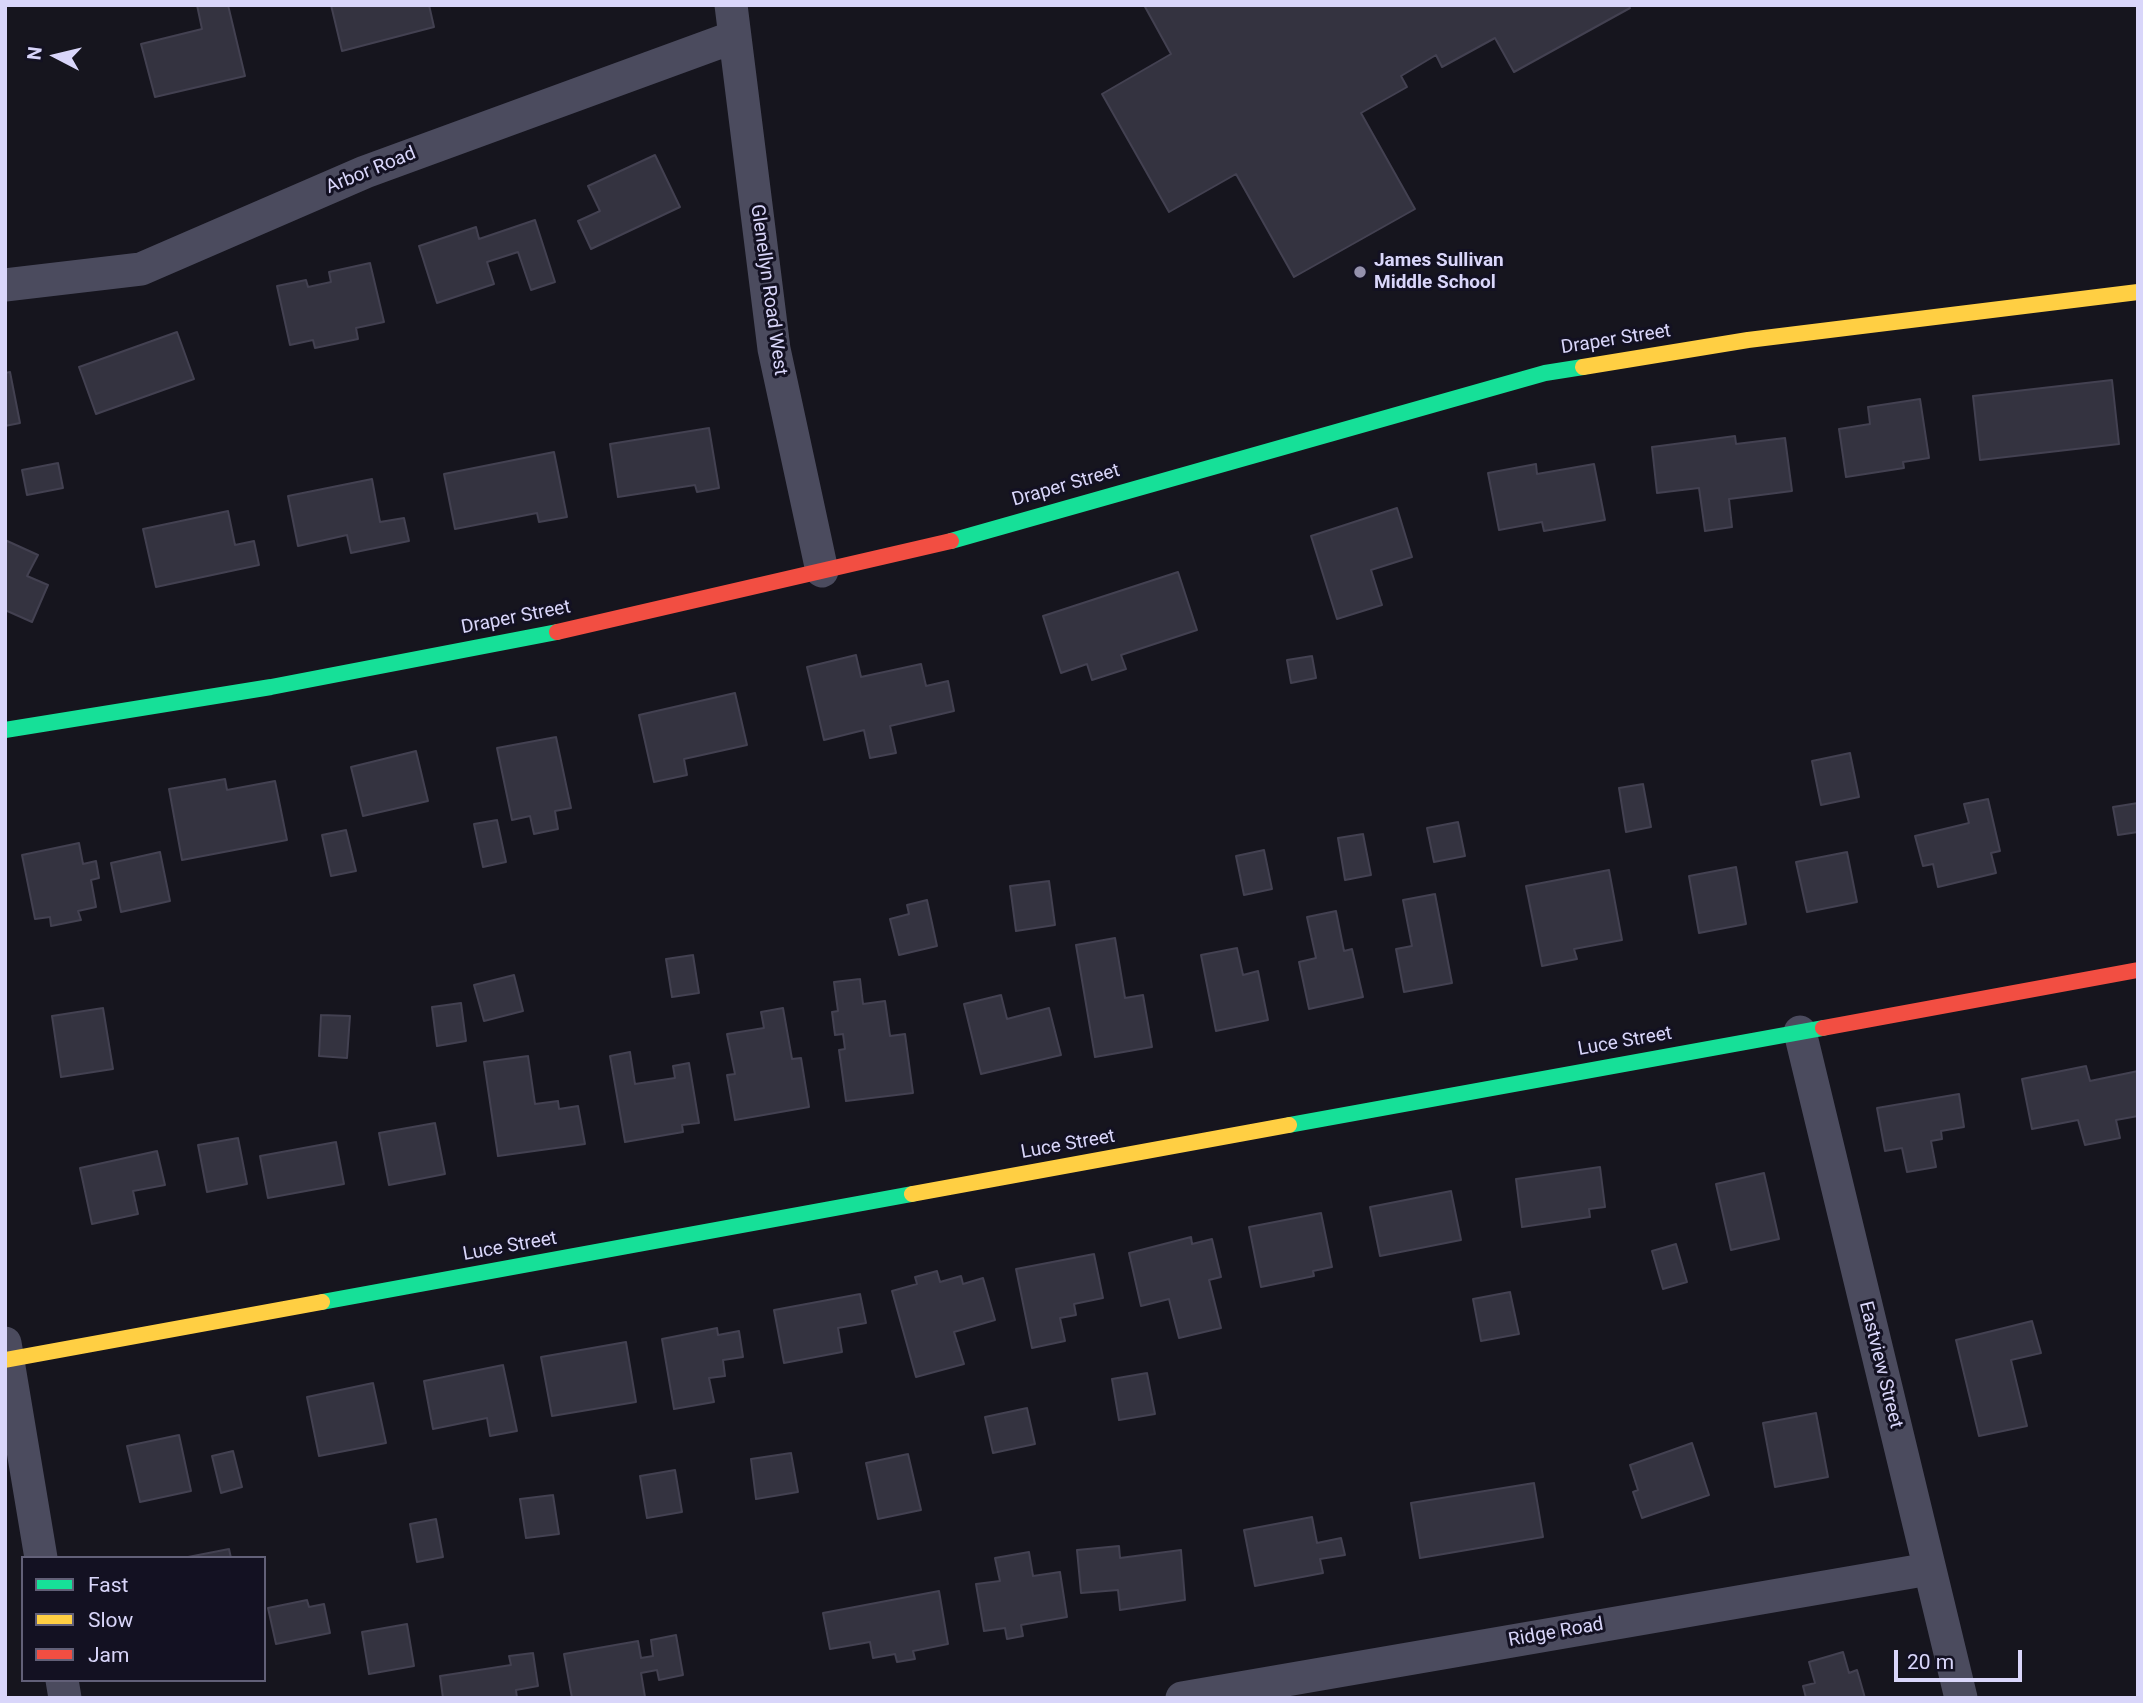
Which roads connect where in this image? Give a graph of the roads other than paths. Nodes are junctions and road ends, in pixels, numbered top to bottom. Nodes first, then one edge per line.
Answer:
1 (732, 21) edge
2 (5, 285) edge
3 (2138, 292) edge
4 (822, 571) junction
5 (5, 730) edge
6 (2138, 970) edge
7 (1800, 1032) junction
8 (6, 1355) edge
9 (41, 1556) edge
10 (1929, 1569) junction
11 (1182, 1698) edge
12 (1961, 1698) edge

1 - 2 street, Arbor Road
1 - 4 street, Glenellyn Road West
3 - 4 street, Draper Street
4 - 5 street, Draper Street
6 - 7 street, Luce Street
7 - 8 street, Luce Street
7 - 10 street, Eastview Street
8 - 9 street
10 - 11 street, Ridge Road
10 - 12 street, Eastview Street

